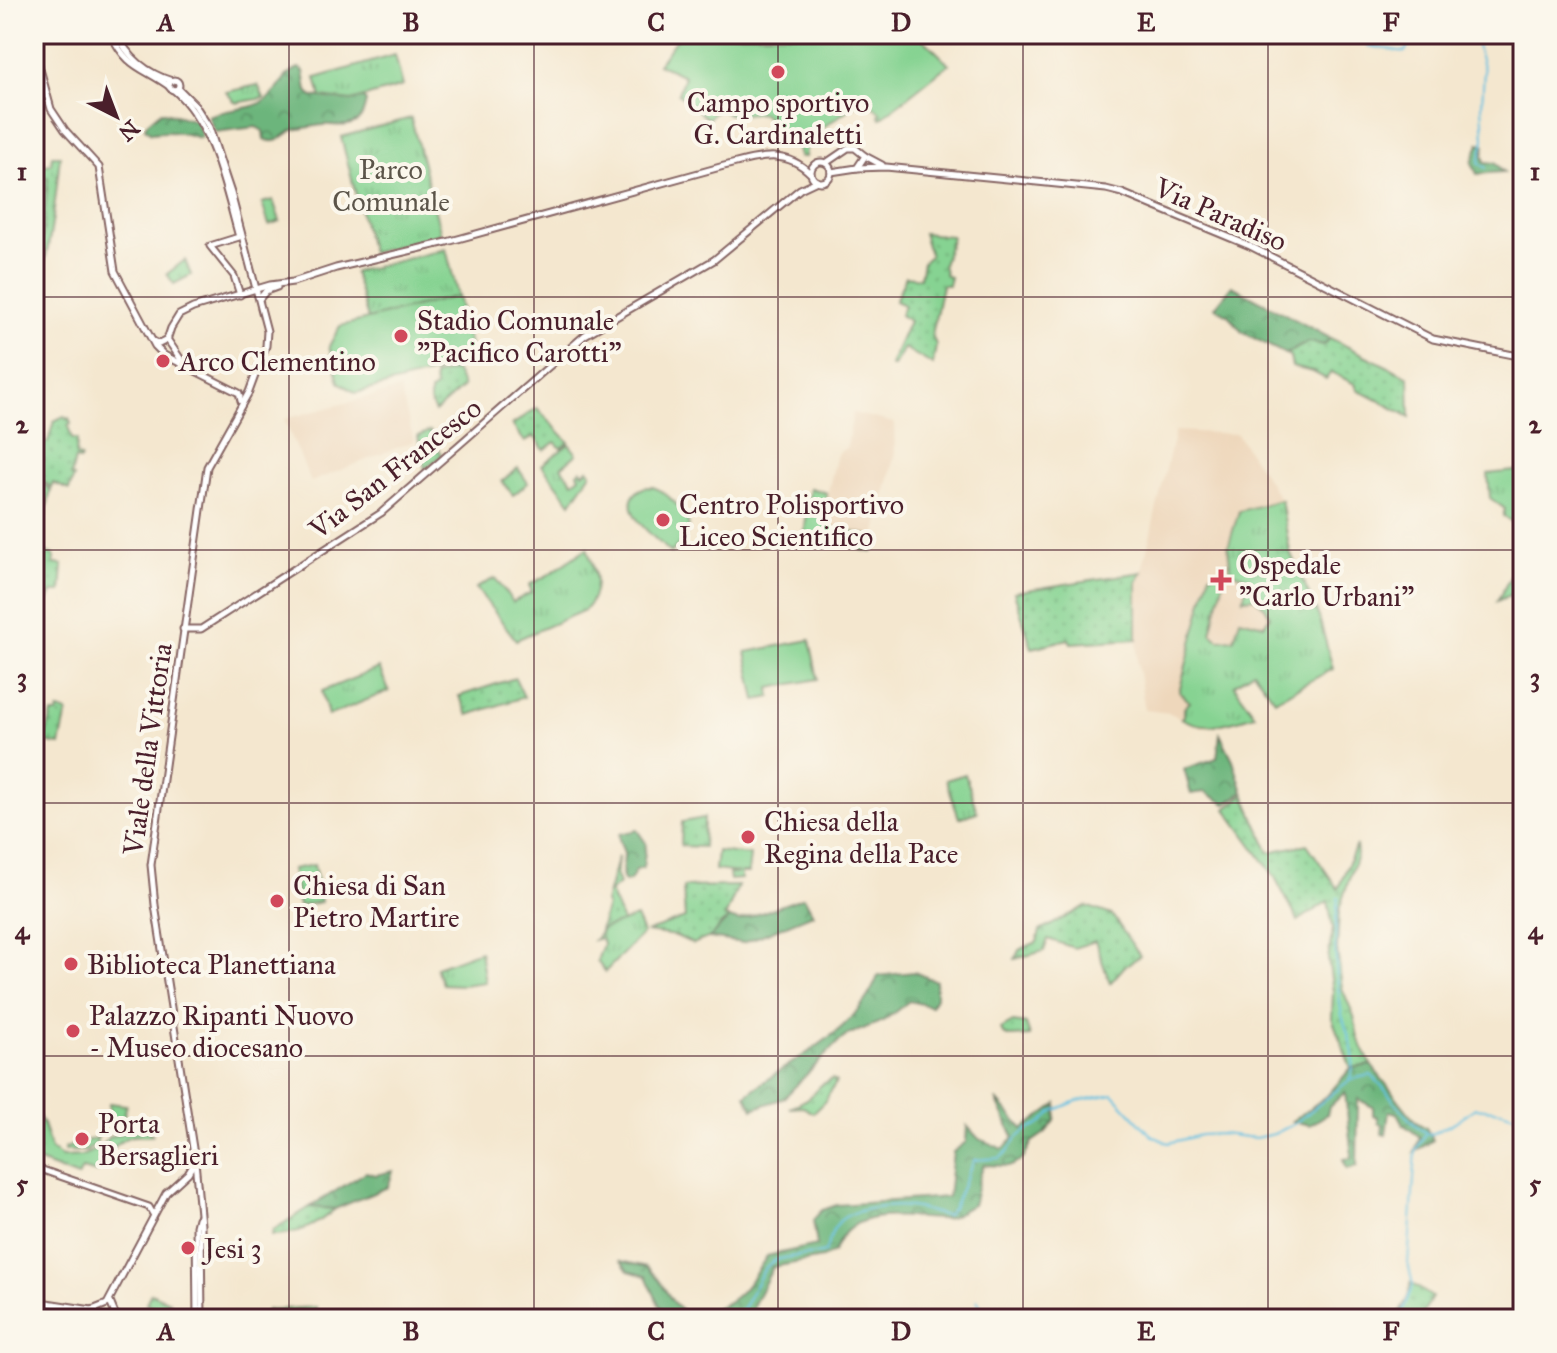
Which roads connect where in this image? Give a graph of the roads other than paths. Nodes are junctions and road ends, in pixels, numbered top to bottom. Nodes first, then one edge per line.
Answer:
1 (114, 34) edge
2 (34, 47) edge
3 (865, 156) junction
4 (218, 160) junction
5 (826, 163) junction
6 (886, 167) junction
7 (857, 168) junction
8 (831, 172) junction
9 (813, 177) junction
10 (293, 282) junction
11 (255, 290) junction
12 (241, 295) junction
13 (259, 298) junction
14 (167, 338) junction
15 (153, 341) junction
16 (1523, 357) edge
17 (183, 362) junction
18 (250, 387) junction
19 (239, 393) junction
20 (241, 402) junction
21 (183, 629) junction
22 (195, 1161) junction
23 (34, 1167) edge
24 (197, 1179) junction
25 (172, 1186) junction
26 (163, 1199) junction
27 (144, 1205) junction
28 (154, 1215) junction
29 (110, 1300) junction
30 (34, 1301) edge
31 (92, 1310) junction
32 (117, 1318) edge
33 (105, 1319) edge
34 (200, 1319) edge

1 - 4 main road
2 - 15 main road
3 - 5 main road
3 - 6 main road
3 - 7 main road
4 - 11 main road, Viale della Vittoria
4 - 12 main road
5 - 8 main road
5 - 9 main road
6 - 7 main road
6 - 16 main road, Via Paradiso
7 - 8 main road
8 - 9 main road
9 - 10 main road
9 - 21 main road, Via San Francesco
10 - 11 main road
10 - 13 main road
11 - 12 main road
11 - 13 main road, Viale della Vittoria
12 - 13 main road
12 - 14 main road
13 - 18 main road, Viale della Vittoria
14 - 15 main road
14 - 17 main road
15 - 17 main road
17 - 19 main road
18 - 19 main road
18 - 20 main road, Viale della Vittoria
19 - 20 main road
20 - 21 main road, Viale della Vittoria
21 - 22 main road, Viale della Vittoria
22 - 24 main road, Viale della Vittoria
22 - 25 main road
23 - 27 main road
24 - 25 main road
24 - 34 main road, Viale della Vittoria
25 - 26 main road
26 - 27 main road
26 - 28 main road
27 - 28 main road
28 - 29 main road
29 - 31 main road
29 - 32 main road
30 - 31 main road
31 - 33 main road

